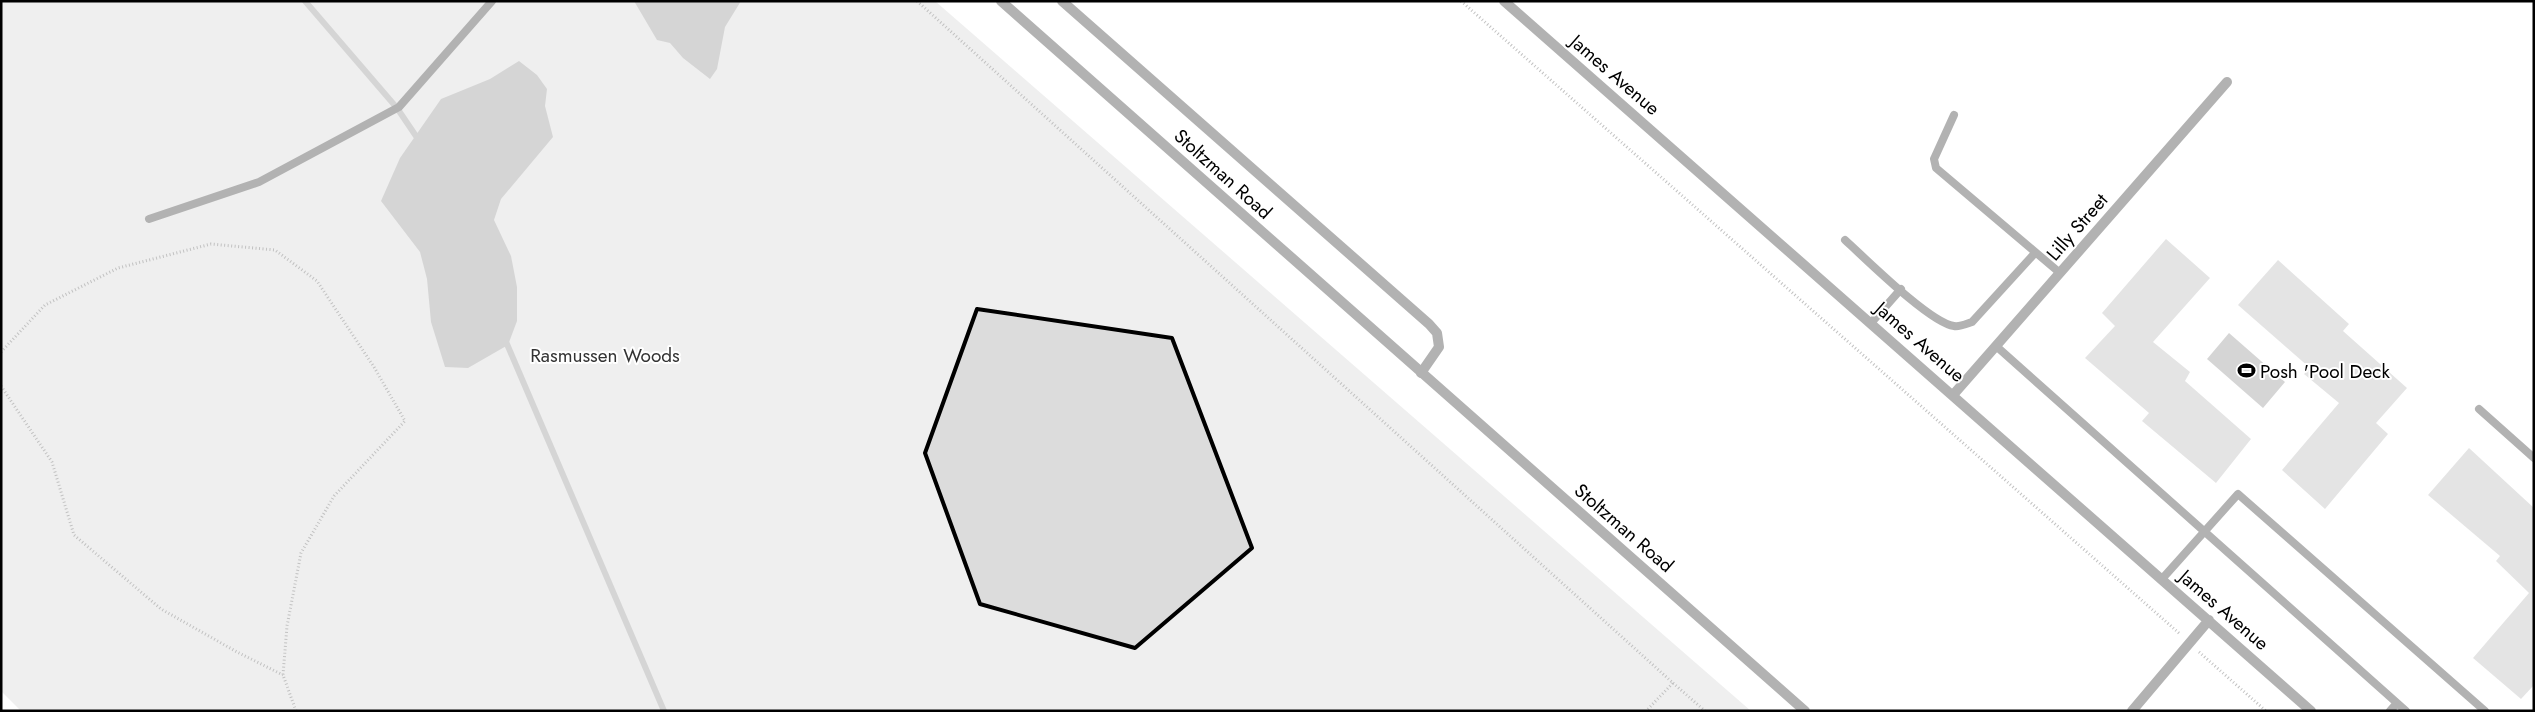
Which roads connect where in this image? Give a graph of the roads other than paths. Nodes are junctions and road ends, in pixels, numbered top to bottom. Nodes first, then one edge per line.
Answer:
1 (492, 1) edge
2 (1001, 1) edge
3 (1062, 1) edge
4 (1504, 1) edge
5 (2228, 82) dead end
6 (1954, 115) dead end
7 (149, 220) dead end
8 (1845, 240) dead end
9 (2035, 252) junction
10 (2060, 273) junction
11 (1900, 289) junction
12 (1872, 323) junction
13 (1996, 346) junction
14 (1420, 372) junction
15 (1953, 395) junction
16 (2479, 409) dead end
17 (2534, 458) edge
18 (2204, 531) junction
19 (2162, 579) junction
20 (2209, 620) junction
21 (2397, 703) junction
22 (1805, 711) edge
23 (2132, 711) edge
24 (2311, 711) edge
25 (2390, 711) edge
26 (2406, 711) edge
27 (2485, 711) edge

1 - 7 lane
2 - 14 street, Stoltzman Road
3 - 14 street, Stoltzman Road
4 - 12 street, James Avenue
5 - 10 street, Lilly Street
6 - 9 lane
8 - 11 lane
9 - 10 lane
9 - 11 lane
10 - 13 street, Lilly Street
11 - 12 lane
12 - 15 street, James Avenue
13 - 15 street, Lilly Street
13 - 18 lane
14 - 22 street, Stoltzman Road
15 - 19 street, James Avenue
16 - 17 lane
18 - 19 lane
18 - 21 lane
18 - 27 lane
19 - 20 street, James Avenue
20 - 23 street
20 - 24 street, James Avenue
21 - 25 lane
21 - 26 lane

